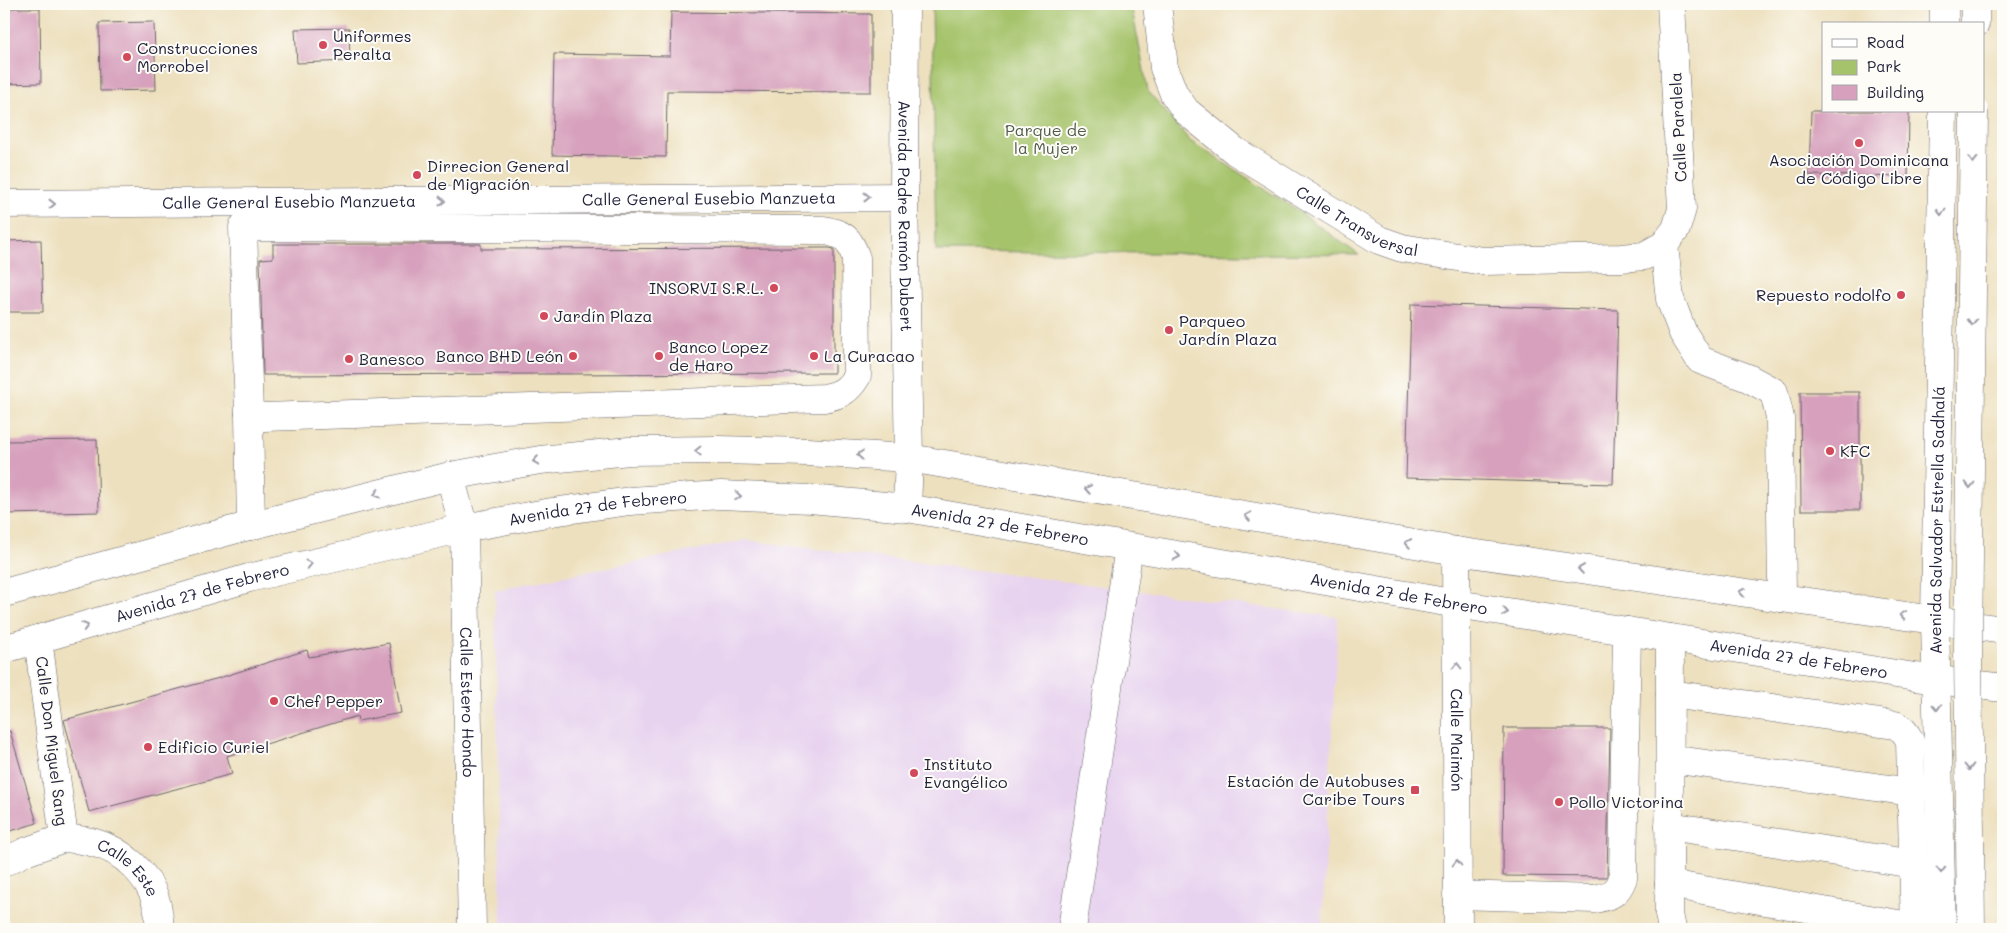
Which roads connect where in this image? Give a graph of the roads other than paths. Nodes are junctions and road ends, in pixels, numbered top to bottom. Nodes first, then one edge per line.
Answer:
1 (905, 4) edge
2 (1156, 4) edge
3 (1672, 4) edge
4 (1944, 4) edge
5 (1975, 4) edge
6 (1944, 22) edge
7 (1974, 22) edge
8 (1943, 112) edge
9 (1974, 112) edge
10 (904, 197) junction
11 (4, 204) edge
12 (1664, 245) junction
13 (249, 414) junction
14 (909, 458) junction
15 (450, 476) junction
16 (907, 508) junction
17 (251, 526) junction
18 (464, 528) junction
19 (1129, 547) junction
20 (1456, 552) junction
21 (4, 594) edge
22 (1782, 598) junction
23 (1456, 604) junction
24 (1935, 620) junction
25 (2003, 630) edge
26 (1627, 631) junction
27 (1670, 638) junction
28 (38, 639) junction
29 (4, 649) edge
30 (1936, 680) junction
31 (2003, 688) edge
32 (1670, 694) junction
33 (1670, 759) junction
34 (1912, 792) junction
35 (1669, 826) junction
36 (64, 838) junction
37 (4, 862) edge
38 (1914, 864) junction
39 (1669, 884) junction
40 (1458, 896) junction
41 (1915, 928) edge
42 (160, 929) edge
43 (472, 929) edge
44 (1072, 929) edge
45 (1458, 929) edge
46 (1672, 929) edge
47 (1942, 929) edge
48 (1971, 929) edge

1 - 10 main road, Avenida Padre Ramón Dubert
2 - 12 main road, Calle Transversal
3 - 12 main road, Calle Paralela
4 - 6 main road
5 - 7 main road
8 -> 24 main road, Avenida Salvador Estrella Sadhalá
9 -> 48 main road, Avenida Salvador Estrella Sadhalá, bridge
11 -> 10 main road, Calle General Eusebio Manzueta
10 - 14 main road, Avenida Padre Ramón Dubert
12 - 22 main road
13 - 13 main road
13 - 17 main road
14 -> 15 main road
14 - 16 main road, Avenida Padre Ramón Dubert
20 -> 14 main road
15 -> 17 main road
15 - 18 main road, Calle Estero Hondo
18 -> 16 main road, Avenida 27 de Febrero
16 - 19 main road, Avenida 27 de Febrero
17 - 21 main road
28 -> 18 main road, Avenida 27 de Febrero
18 - 43 main road, Calle Estero Hondo
19 -> 23 main road, Avenida 27 de Febrero
19 - 44 main road
22 -> 20 main road
20 - 23 main road, Calle Maimón
24 -> 22 main road
23 -> 26 main road, Avenida 27 de Febrero
40 -> 23 main road, Calle Maimón
24 - 25 main road
24 - 30 main road, Avenida Salvador Estrella Sadhalá
26 - 27 main road, Avenida 27 de Febrero
26 - 40 main road
27 - 30 main road, Avenida 27 de Febrero
27 - 32 main road
28 - 29 main road, Avenida 27 de Febrero
28 - 36 main road, Calle Don Miguel Sang
30 - 31 main road, Avenida 27 de Febrero
30 -> 47 main road, Avenida Salvador Estrella Sadhalá
32 - 33 main road
32 - 34 main road
33 - 34 main road
33 - 35 main road
34 - 38 main road
35 - 38 main road
35 - 39 main road
36 - 37 main road, Calle Don Miguel Sang
36 - 42 main road, Calle Este
38 - 41 main road
39 - 41 main road
39 - 46 main road
40 - 45 main road, Calle Maimón

